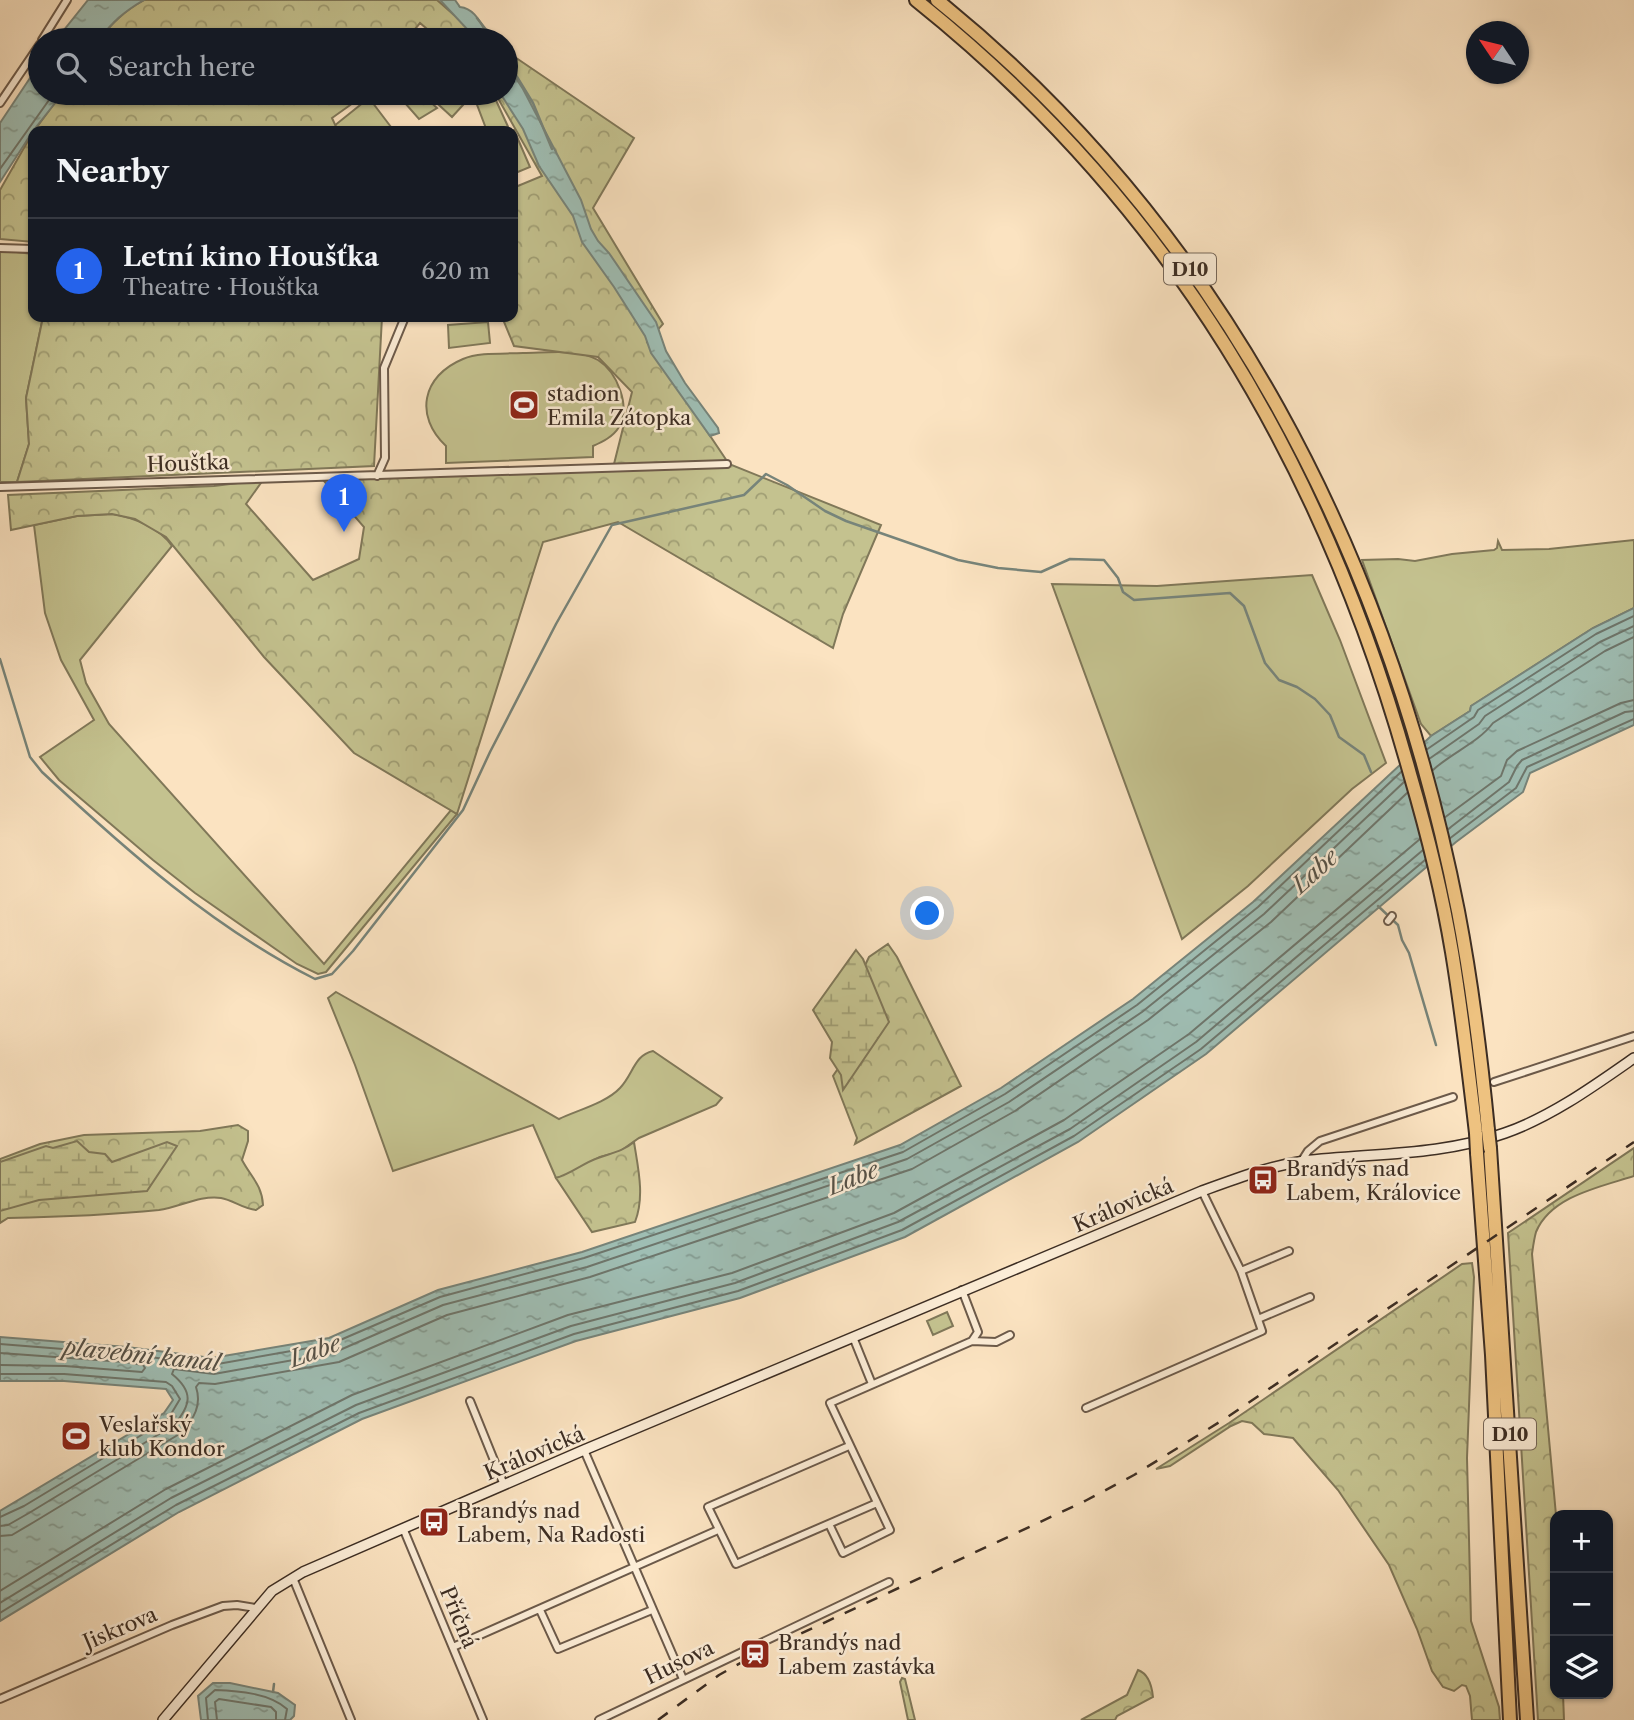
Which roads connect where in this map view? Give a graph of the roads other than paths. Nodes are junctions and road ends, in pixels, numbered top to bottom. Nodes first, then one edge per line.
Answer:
1 (67, 0) edge
2 (916, 0) edge
3 (941, 9) edge
4 (50, 28) edge
5 (974, 40) junction
6 (28, 61) edge
7 (0, 103) edge
8 (0, 248) edge
9 (28, 249) edge
10 (403, 322) edge
11 (727, 464) dead end
12 (377, 476) junction
13 (0, 487) edge
14 (1451, 911) junction
15 (1634, 1036) edge
16 (1634, 1058) edge
17 (1494, 1083) dead end
18 (1453, 1097) dead end
19 (1482, 1132) junction
20 (1301, 1162) junction
21 (1202, 1191) junction
22 (1289, 1251) dead end
23 (1241, 1271) junction
24 (962, 1290) junction
25 (1310, 1297) dead end
26 (1258, 1318) junction
27 (1010, 1335) dead end
28 (853, 1337) junction
29 (972, 1341) junction
30 (872, 1384) junction
31 (470, 1401) dead end
32 (1086, 1408) dead end
33 (849, 1446) junction
34 (584, 1450) junction
35 (504, 1485) junction
36 (877, 1503) junction
37 (829, 1524) junction
38 (403, 1528) junction
39 (718, 1530) junction
40 (634, 1569) junction
41 (293, 1578) junction
42 (889, 1581) dead end
43 (256, 1608) junction
44 (540, 1610) junction
45 (652, 1610) junction
46 (453, 1647) junction
47 (683, 1679) junction
48 (0, 1699) edge
49 (163, 1720) edge
50 (351, 1720) edge
51 (483, 1720) edge
52 (599, 1720) edge
53 (1510, 1720) edge
54 (1527, 1720) edge

1 - 4 street
2 - 3 highway, D10
3 - 5 highway, D10
5 - 14 highway, D10
5 - 14 highway, D10
6 - 7 street
8 - 9 street
10 - 12 street
11 - 12 street, Houštka
12 - 13 street, Houštka
14 - 19 highway, D10
15 - 17 street
16 - 20 main road, Královická
18 - 20 street
19 - 53 highway, D10, bridge
19 - 54 highway, D10, bridge
20 - 21 main road, Královická
21 - 23 street
21 - 24 main road, Královická
22 - 23 street
23 - 26 street
24 - 28 main road, Královická
24 - 29 street
25 - 26 street
26 - 32 street
27 - 29 street
28 - 30 street
28 - 34 main road, Královická
29 - 30 street
30 - 33 street
31 - 35 street
33 - 36 street
33 - 39 street
34 - 35 main road, Královická
34 - 40 street
35 - 38 main road, Královická
36 - 37 street
36 - 37 street
37 - 39 street
38 - 41 main road, Královická
38 - 46 street, Příčná
39 - 40 street
40 - 44 street
40 - 45 street
41 - 43 main road, Královická
41 - 50 street
42 - 47 street, Husova
43 - 48 street, Jiskrova
43 - 49 main road, Královická
44 - 45 street
44 - 46 street
45 - 47 street
46 - 51 street, Příčná
47 - 52 street, Husova

